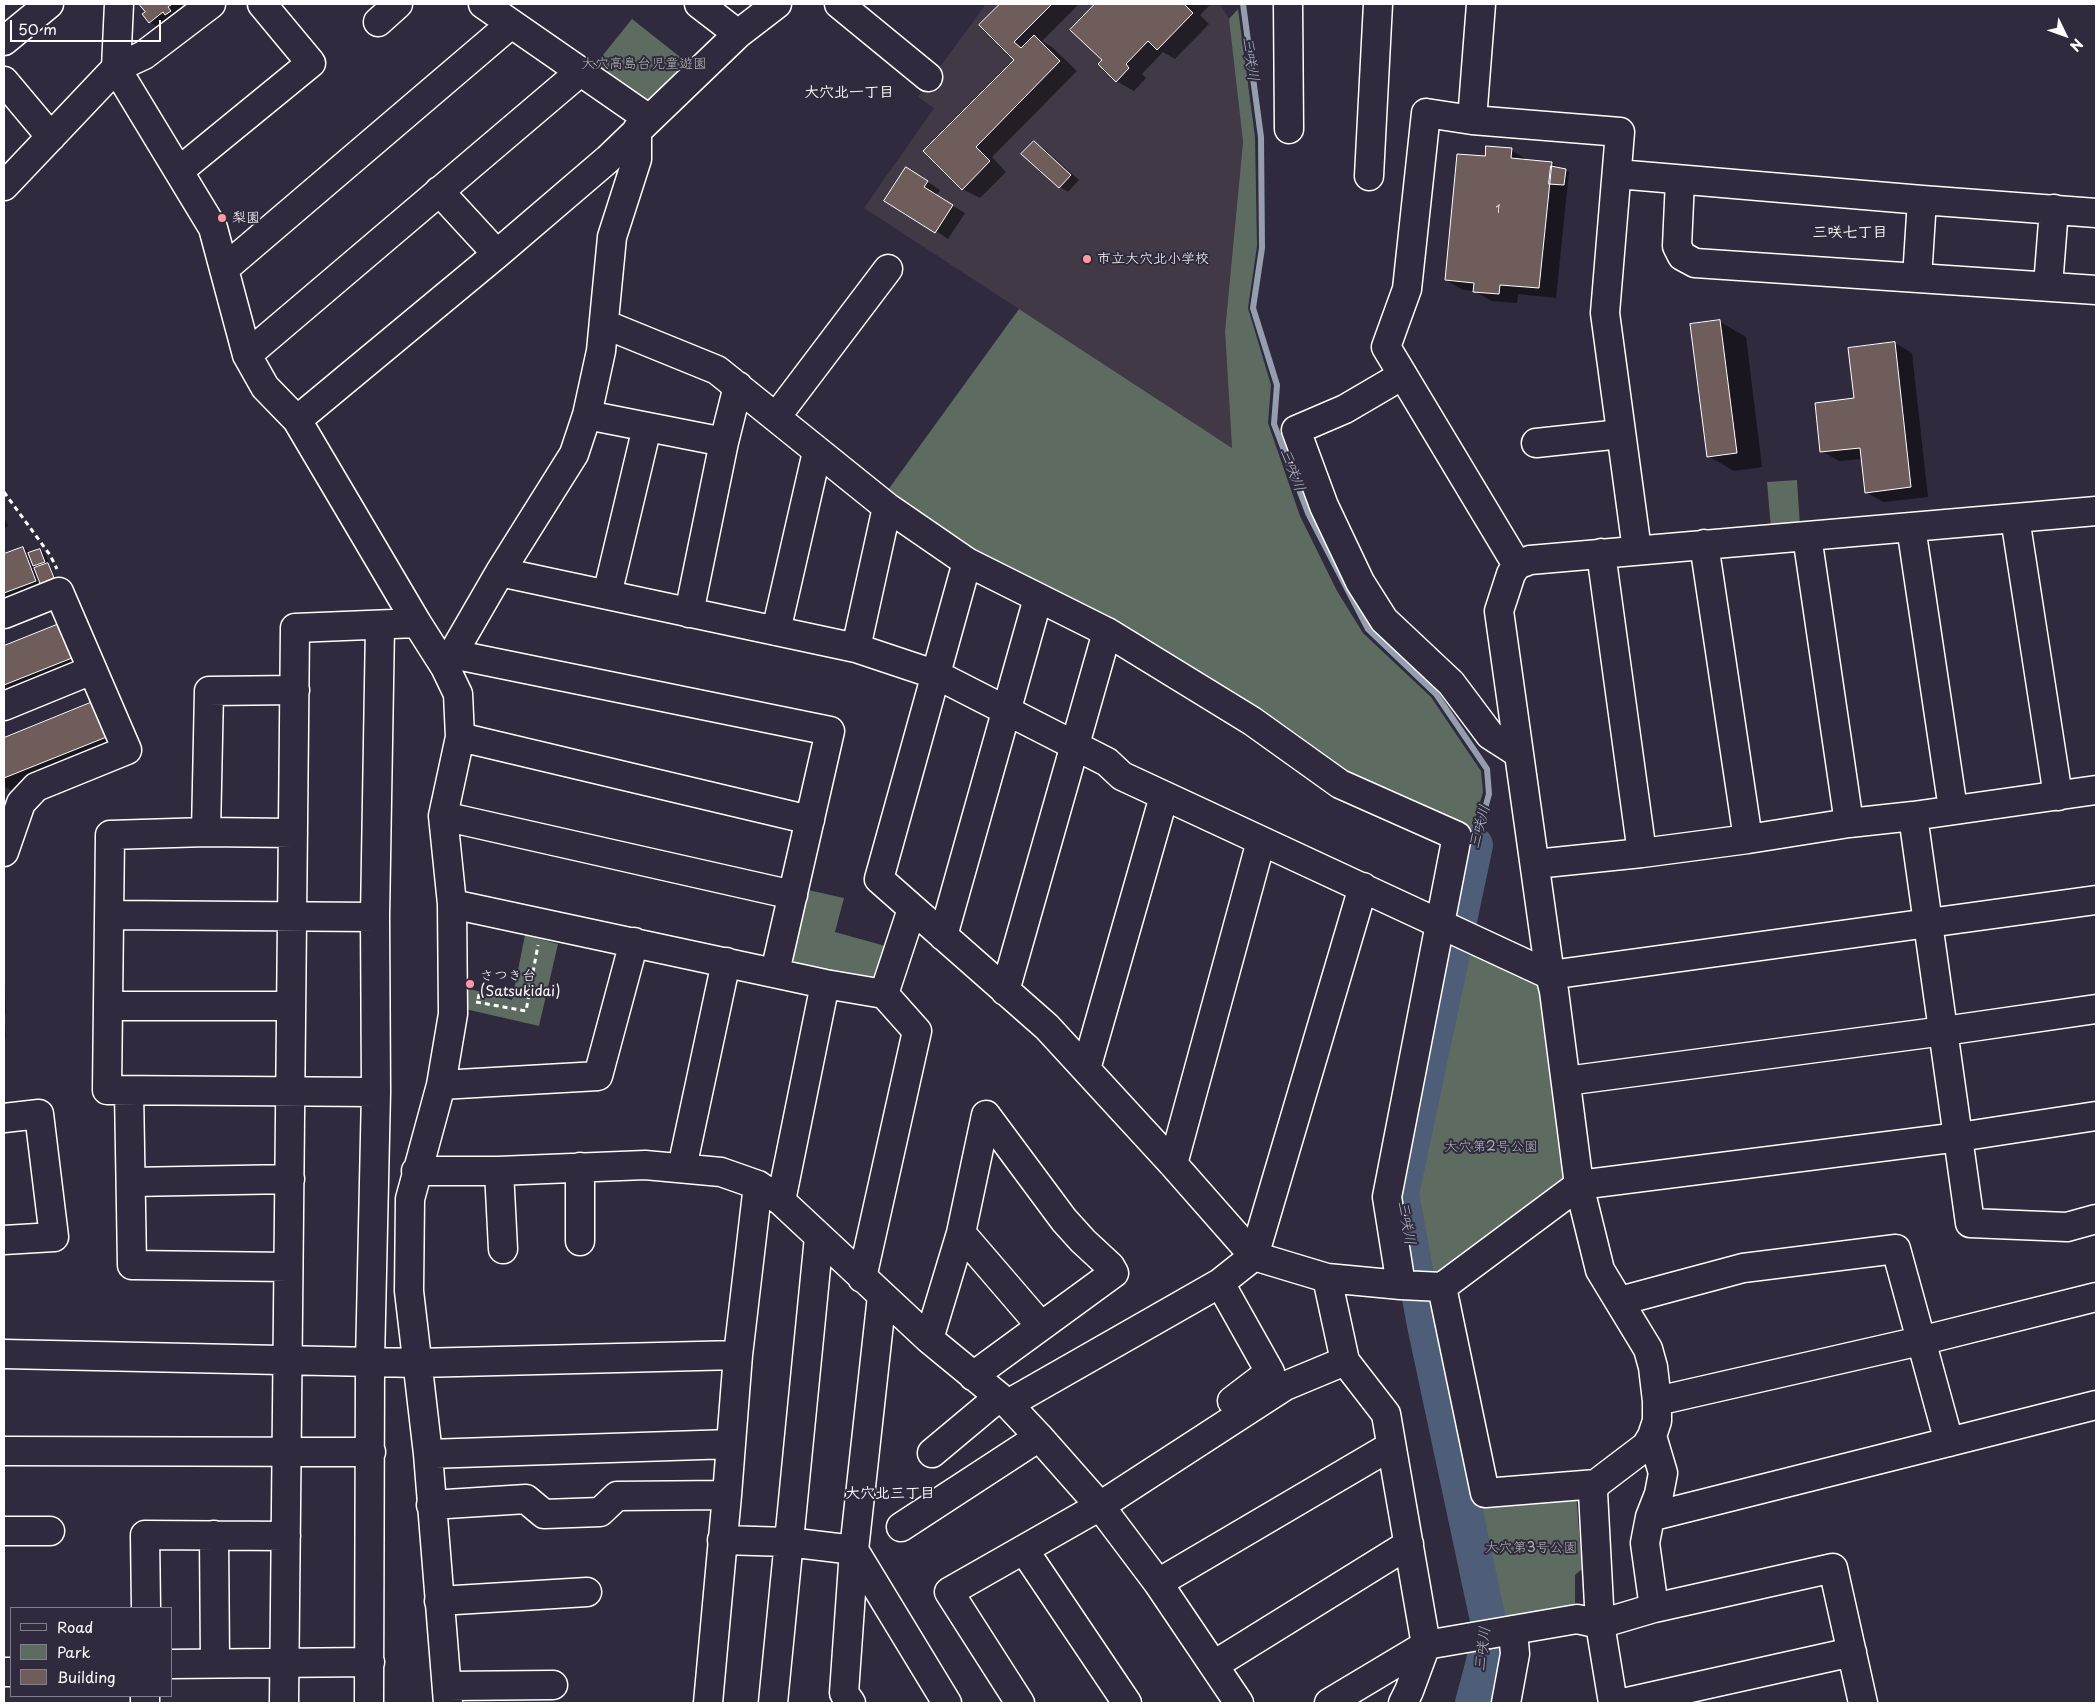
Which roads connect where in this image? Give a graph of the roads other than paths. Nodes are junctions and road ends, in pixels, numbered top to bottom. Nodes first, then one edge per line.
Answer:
1 (49, 4) edge
2 (119, 4) edge
3 (211, 4) edge
4 (262, 4) edge
5 (398, 4) edge
6 (483, 4) edge
7 (699, 4) edge
8 (776, 4) edge
9 (839, 4) edge
10 (1288, 4) edge
11 (1378, 4) edge
12 (1481, 4) edge
13 (378, 22) dead end
14 (511, 24) junction
15 (738, 34) junction
16 (4, 41) edge
17 (116, 68) junction
18 (580, 72) junction
19 (928, 77) dead end
20 (4, 81) edge
21 (1472, 120) junction
22 (643, 124) junction
23 (1289, 129) dead end
24 (51, 137) junction
25 (179, 171) junction
26 (1617, 174) junction
27 (1369, 176) dead end
28 (1680, 180) junction
29 (4, 186) edge
30 (439, 191) junction
31 (1922, 200) junction
32 (2054, 209) junction
33 (2096, 213) edge
34 (497, 254) junction
35 (888, 268) dead end
36 (224, 270) junction
37 (1917, 278) junction
38 (2048, 286) junction
39 (2096, 290) edge
40 (604, 324) junction
41 (247, 355) junction
42 (1403, 375) junction
43 (738, 386) junction
44 (587, 415) junction
45 (776, 417) junction
46 (297, 420) junction
47 (647, 427) junction
48 (1621, 434) junction
49 (724, 442) junction
50 (1536, 443) dead end
51 (817, 452) junction
52 (887, 507) junction
53 (2096, 511) edge
54 (2016, 518) junction
55 (1911, 527) junction
56 (1807, 536) junction
57 (1704, 544) junction
58 (1637, 550) junction
59 (1601, 553) junction
60 (967, 562) junction
61 (1517, 565) junction
62 (500, 572) junction
63 (608, 595) junction
64 (1038, 598) junction
65 (689, 613) junction
66 (4, 614) edge
67 (417, 623) junction
68 (380, 626) junction
69 (776, 631) junction
70 (1107, 632) junction
71 (856, 648) junction
72 (449, 661) junction
73 (92, 670) junction
74 (937, 675) junction
75 (295, 690) junction
76 (4, 706) edge
77 (1006, 710) junction
78 (460, 737) junction
79 (1075, 745) junction
80 (1518, 753) junction
81 (2096, 790) edge
82 (1164, 796) junction
83 (2058, 796) junction
84 (1952, 810) junction
85 (443, 816) junction
86 (1913, 816) junction
87 (810, 820) junction
88 (1849, 823) junction
89 (206, 832) junction
90 (293, 833) junction
91 (1748, 839) junction
92 (1261, 841) junction
93 (4, 852) edge
94 (1642, 853) junction
95 (1535, 864) junction
96 (1363, 887) junction
97 (793, 895) junction
98 (2096, 900) edge
99 (452, 904) junction
100 (912, 909) junction
101 (110, 915) junction
102 (292, 917) junction
103 (375, 917) junction
104 (1927, 923) junction
105 (1450, 929) junction
106 (943, 936) junction
107 (634, 942) junction
108 (726, 962) junction
109 (775, 972) junction
110 (1550, 975) junction
111 (825, 984) junction
112 (1005, 991) junction
113 (884, 994) junction
114 (108, 1006) junction
115 (291, 1006) junction
116 (2096, 1009) edge
117 (1944, 1031) junction
118 (1086, 1069) junction
119 (1566, 1081) junction
120 (441, 1085) junction
121 (129, 1091) junction
122 (290, 1091) junction
123 (376, 1092) junction
124 (2096, 1116) edge
125 (4, 1118) edge
126 (1959, 1137) junction
127 (1173, 1164) junction
128 (580, 1167) junction
129 (682, 1168) junction
130 (416, 1171) junction
131 (499, 1171) junction
132 (290, 1179) junction
133 (131, 1182) junction
134 (758, 1185) junction
135 (1579, 1185) junction
136 (780, 1201) junction
137 (2096, 1219) edge
138 (961, 1233) junction
139 (819, 1237) junction
140 (4, 1240) edge
141 (580, 1241) dead end
142 (503, 1249) dead end
143 (1254, 1256) junction
144 (288, 1267) junction
145 (1327, 1278) junction
146 (1220, 1283) junction
147 (1401, 1285) junction
148 (1442, 1286) junction
149 (872, 1287) junction
150 (2096, 1298) edge
151 (1620, 1301) junction
152 (1041, 1326) junction
153 (929, 1338) junction
154 (1920, 1341) junction
155 (4, 1354) edge
156 (738, 1354) junction
157 (288, 1359) junction
158 (1345, 1361) junction
159 (370, 1362) junction
160 (418, 1362) junction
161 (973, 1376) junction
162 (1004, 1401) junction
163 (1657, 1401) junction
164 (2096, 1405) edge
165 (1652, 1436) junction
166 (1039, 1437) junction
167 (1949, 1442) junction
168 (731, 1444) junction
169 (1391, 1446) junction
170 (4, 1451) edge
171 (1186, 1451) junction
172 (287, 1452) junction
173 (371, 1452) junction
174 (932, 1453) dead end
175 (428, 1454) junction
176 (1596, 1484) junction
177 (727, 1495) junction
178 (431, 1505) junction
179 (1100, 1506) junction
180 (1650, 1517) junction
181 (901, 1527) dead end
182 (4, 1531) edge
183 (50, 1532) dead end
184 (214, 1535) junction
185 (286, 1536) junction
186 (722, 1540) junction
187 (788, 1542) junction
188 (1408, 1544) junction
189 (854, 1550) junction
190 (1024, 1550) junction
191 (1158, 1583) junction
192 (587, 1592) dead end
193 (440, 1601) junction
194 (146, 1607) edge
195 (1654, 1608) junction
196 (1600, 1624) junction
197 (1496, 1633) junction
198 (1426, 1645) junction
199 (1852, 1652) junction
200 (370, 1662) junction
201 (215, 1663) junction
202 (285, 1663) junction
203 (172, 1664) edge
204 (1214, 1664) junction
205 (553, 1685) dead end
206 (447, 1695) edge
207 (284, 1703) edge
208 (369, 1703) edge
209 (708, 1703) edge
210 (773, 1703) edge
211 (852, 1703) edge
212 (947, 1703) edge
213 (1020, 1703) edge
214 (1127, 1703) edge
215 (1239, 1703) edge
216 (1330, 1703) edge
217 (1402, 1703) edge
218 (1506, 1703) edge
219 (1613, 1703) edge
220 (1623, 1703) edge
221 (1863, 1703) edge

1 - 16 street
2 - 17 street
3 - 17 street
4 - 25 street
5 - 13 street
6 - 14 street
7 - 15 street
8 - 15 street
9 - 19 street
10 - 23 street
11 - 27 street
12 - 21 street
14 - 18 street
14 - 36 street
15 - 22 street
17 - 24 street
17 - 25 street
18 - 22 street
18 - 30 street
20 - 24 street
21 - 26 street
21 - 42 street
22 - 34 street
22 - 40 street
24 - 29 street
25 - 36 street
26 - 28 street
26 - 48 street
28 - 31 street
28 - 37 street
30 - 34 street
30 - 41 street
31 - 32 street
31 - 37 street
32 - 33 street
32 - 38 street
34 - 46 street
35 - 45 street
36 - 41 street
37 - 38 street
38 - 39 street
40 - 43 street
40 - 44 street
41 - 46 street
42 - 61 street
42 - 80 street
43 - 45 street
43 - 49 street
44 - 47 street
44 - 62 street
45 - 51 street
46 - 67 street
47 - 49 street
47 - 63 street
48 - 50 street
48 - 58 street
49 - 65 street
51 - 52 street
51 - 69 street
52 - 60 street
52 - 71 street
53 - 54 street
54 - 55 street
54 - 83 street
55 - 56 street
55 - 84 street
56 - 57 street
56 - 88 street
57 - 58 street
57 - 91 street
58 - 59 street
59 - 61 street
59 - 94 street
60 - 64 street
60 - 74 street
61 - 80 street
62 - 63 street
62 - 72 street
63 - 65 street
64 - 70 street
64 - 77 street
65 - 69 street
66 - 73 street
67 - 68 street
67 - 72 street
68 - 75 street
68 - 103 street
69 - 71 street
70 - 79 street
70 - 105 street
71 - 74 street
72 - 78 street
72 - 87 street
73 - 76 street
73 - 93 street
74 - 77 street
74 - 100 street
75 - 89 street
75 - 90 street
77 - 79 street
77 - 106 street
78 - 85 street
78 - 87 street
79 - 82 street
79 - 112 street
80 - 95 street
81 - 83 street
82 - 92 street
82 - 118 street
83 - 84 street
84 - 86 street
85 - 97 street
85 - 99 street
86 - 88 street
86 - 104 street
87 - 97 street
88 - 91 street
89 - 90 street
89 - 101 street
90 - 102 street
91 - 94 street
92 - 96 street
92 - 127 street
94 - 95 street
95 - 110 street
96 - 105 street
96 - 143 street
97 - 109 street
98 - 104 street
99 - 107 street
99 - 120 street
100 - 106 street
100 - 113 street
101 - 102 street
101 - 114 street
102 - 103 street
102 - 115 street
103 - 123 street
104 - 110 street
104 - 117 street
105 - 110 street
105 - 147 street
106 - 112 street
107 - 108 street
107 - 120 street
108 - 109 street
108 - 129 street
109 - 111 street
110 - 119 street
111 - 113 street
111 - 136 street
112 - 118 street
113 - 149 street
114 - 115 street
114 - 121 street
115 - 122 street
116 - 117 street
117 - 119 street
117 - 126 street
118 - 127 street
119 - 135 street
120 - 130 street
121 - 122 street
121 - 133 street
122 - 123 street
122 - 132 street
123 - 159 street
124 - 126 street
125 - 140 street
126 - 135 street
126 - 137 street
127 - 143 street
128 - 129 street
128 - 131 street
128 - 141 street
129 - 134 street
130 - 131 street
130 - 160 street
131 - 142 street
132 - 133 street
132 - 144 street
133 - 144 street
134 - 136 street
134 - 156 street
135 - 148 street
135 - 151 street
136 - 139 street
138 - 152 street
138 - 152 street
138 - 153 street
139 - 149 street
139 - 187 street
143 - 145 street
143 - 146 street
144 - 157 street
145 - 147 street
145 - 158 street
146 - 162 street
146 - 171 street
147 - 148 street
148 - 176 street
149 - 153 street
149 - 189 street
150 - 154 street
151 - 154 street
151 - 163 street
152 - 161 street
153 - 161 street
154 - 163 street
154 - 167 street
155 - 157 street
156 - 160 street
156 - 168 street
157 - 159 street
157 - 172 street
158 - 169 street
158 - 171 street
159 - 160 street
159 - 173 street
160 - 175 street
161 - 162 street
162 - 166 street
162 - 174 street
163 - 165 street
164 - 167 street
165 - 176 street
165 - 180 street
166 - 179 street
166 - 181 street
167 - 180 street
168 - 175 street
168 - 177 street
169 - 188 street
169 - 191 street
170 - 172 street
171 - 179 street
172 - 173 street
172 - 185 street
173 - 200 street
175 - 178 street
176 - 196 street
177 - 178 street
177 - 186 street
178 - 193 street
179 - 190 street
179 - 191 street
180 - 195 street
182 - 183 street
184 - 185 street
184 - 194 street
184 - 201 street
185 - 202 street
186 - 187 street
186 - 209 street
187 - 189 street
187 - 210 street
188 - 198 street
188 - 204 street
189 - 211 street
189 - 212 street
190 - 213 street
190 - 214 street
191 - 204 street
192 - 193 street
193 - 206 street
195 - 196 street
195 - 199 street
196 - 197 street
196 - 219 street
197 - 198 street
197 - 218 street
198 - 216 street
198 - 217 street
199 - 220 street
199 - 221 street
200 - 202 street
200 - 208 street
201 - 202 street
201 - 203 street
202 - 207 street
204 - 215 street
205 - 206 street

